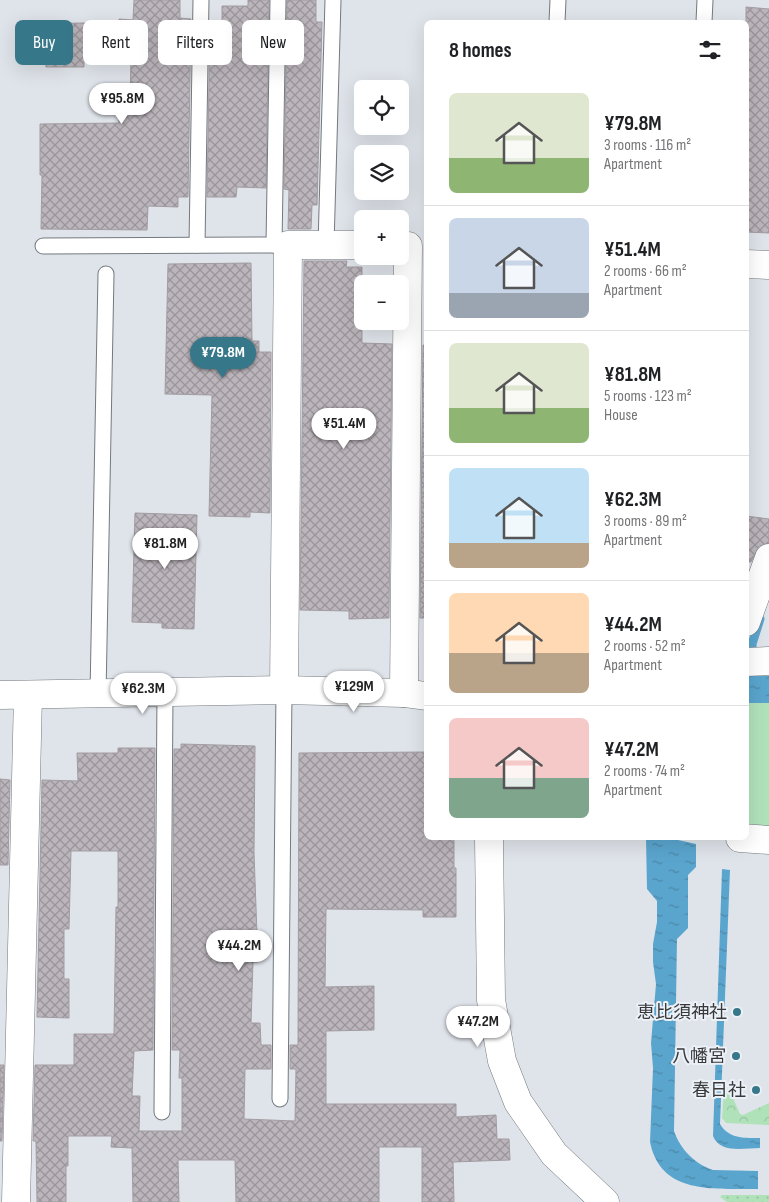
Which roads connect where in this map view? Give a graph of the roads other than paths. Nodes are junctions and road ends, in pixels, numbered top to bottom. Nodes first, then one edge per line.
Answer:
1 (201, 0) edge
2 (278, 0) edge
3 (333, 0) edge
4 (558, 0) edge
5 (705, 0) edge
6 (557, 20) edge
7 (704, 20) edge
8 (197, 245) junction
9 (281, 245) junction
10 (326, 245) junction
11 (354, 245) edge
12 (43, 246) dead end
13 (412, 246) edge
14 (749, 264) edge
15 (769, 265) edge
16 (106, 274) dead end
17 (769, 558) edge
18 (749, 614) edge
19 (284, 690) junction
20 (98, 694) junction
21 (165, 694) junction
22 (415, 694) edge
23 (0, 695) edge
24 (28, 695) junction
25 (749, 839) edge
26 (489, 840) edge
27 (769, 840) edge
28 (280, 1099) dead end
29 (162, 1112) dead end
30 (16, 1202) edge
31 (605, 1202) edge

1 - 8 lane
2 - 9 lane
3 - 10 lane
4 - 6 lane
5 - 7 lane
8 - 9 lane
8 - 12 lane
9 - 10 street
9 - 19 street
10 - 11 street
13 - 22 street
14 - 15 street
16 - 20 lane
17 - 18 street
19 - 21 street
19 - 22 street
19 - 28 lane
20 - 21 street
20 - 24 street
21 - 29 lane
23 - 24 street
24 - 30 street
25 - 27 street
26 - 31 street

